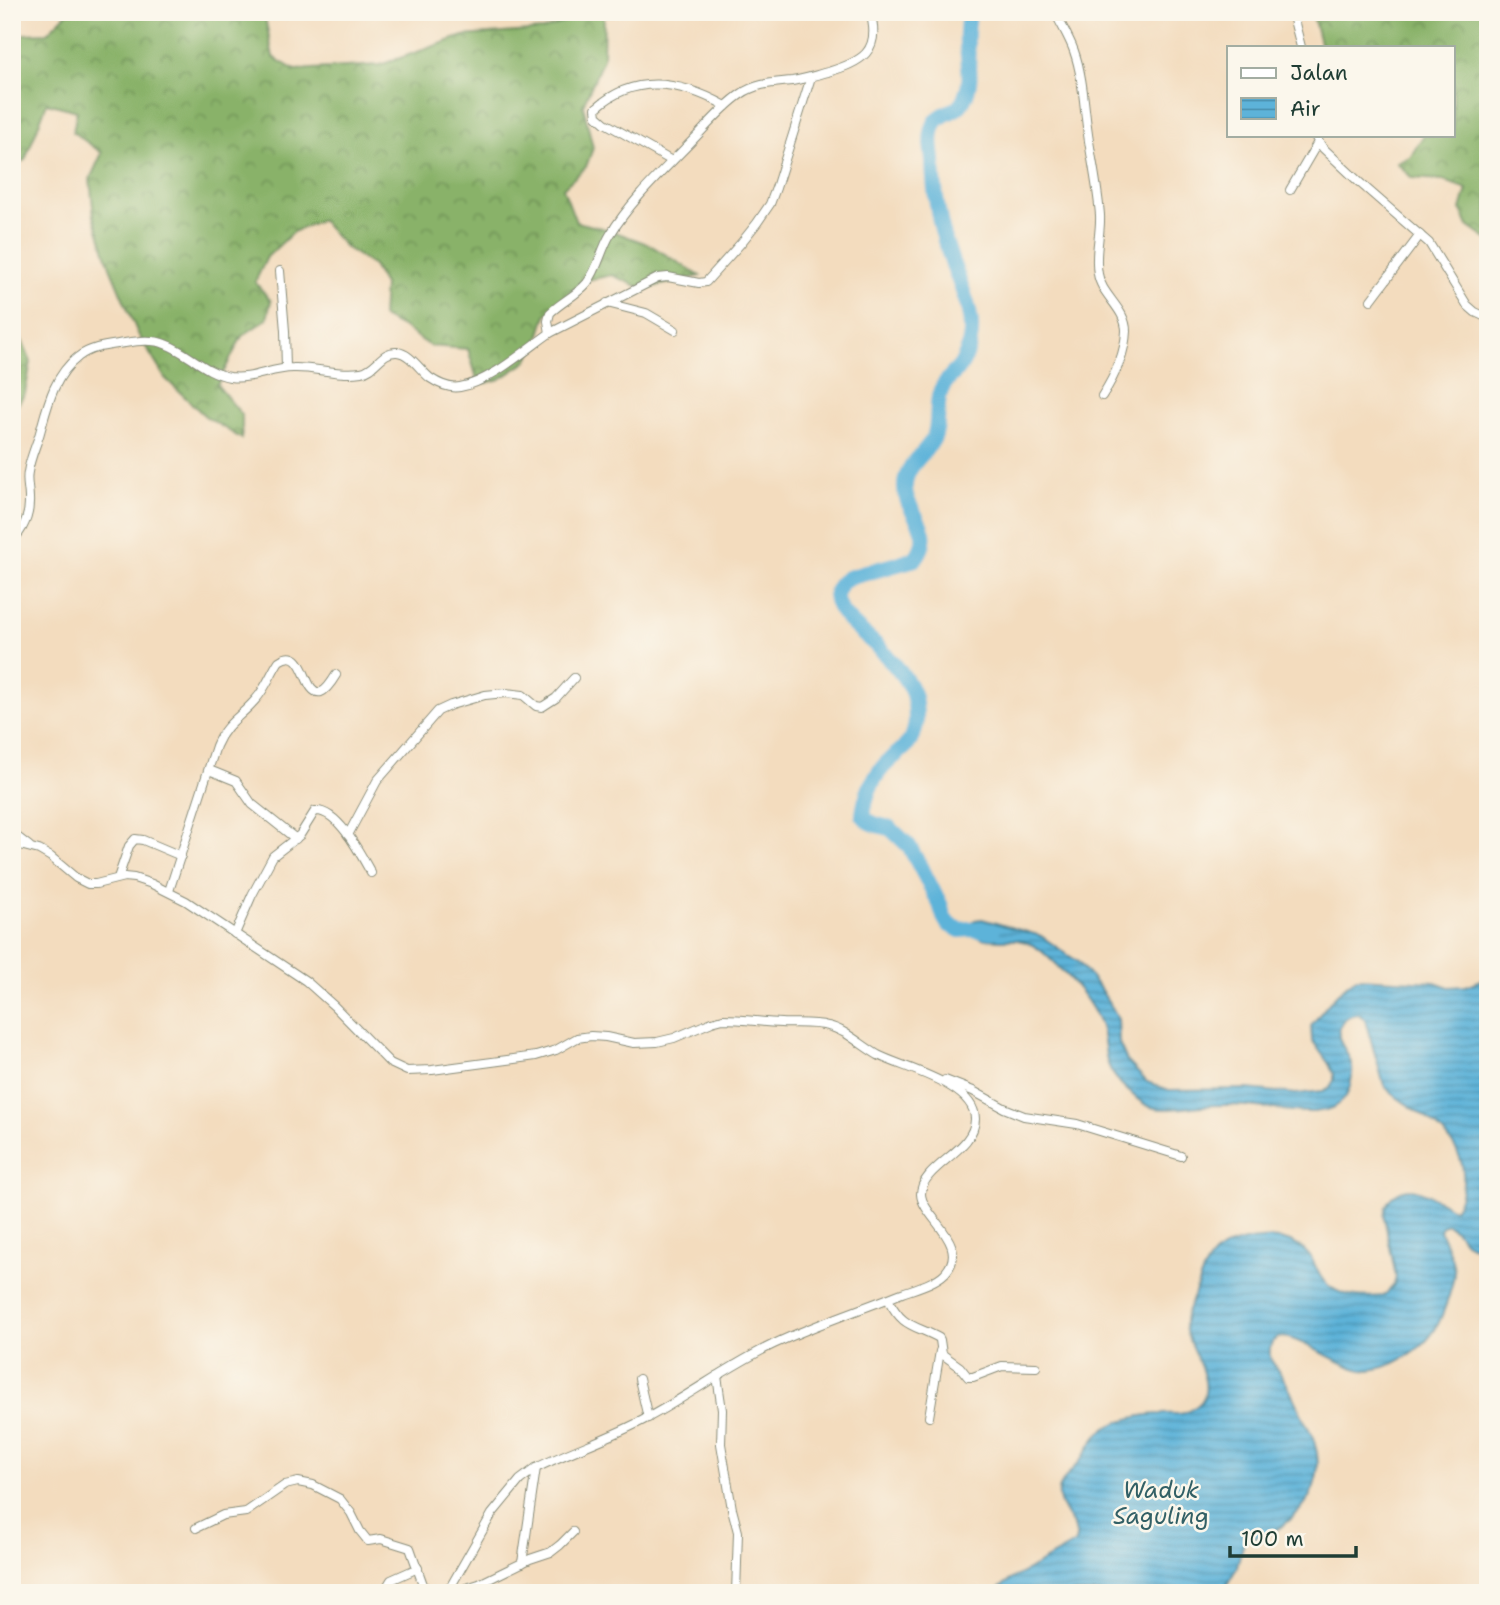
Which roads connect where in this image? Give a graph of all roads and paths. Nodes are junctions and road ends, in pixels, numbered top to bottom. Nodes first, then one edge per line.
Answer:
1 (870, 12) edge
2 (1055, 12) edge
3 (1293, 12) edge
4 (1301, 46) edge
5 (811, 77) junction
6 (726, 106) junction
7 (1316, 138) edge
8 (672, 161) junction
9 (1290, 190) dead end
10 (1420, 235) junction
11 (280, 271) dead end
12 (1371, 300) dead end
13 (607, 303) junction
14 (1488, 318) edge
15 (675, 330) dead end
16 (550, 333) junction
17 (286, 368) junction
18 (1102, 396) dead end
19 (12, 541) edge
20 (336, 675) dead end
21 (574, 678) dead end
22 (209, 770) junction
23 (12, 833) edge
24 (348, 835) junction
25 (296, 839) junction
26 (12, 844) edge
27 (32, 848) junction
28 (181, 856) junction
29 (371, 873) dead end
30 (118, 878) junction
31 (169, 891) junction
32 (235, 934) junction
33 (936, 1078) junction
34 (1181, 1156) dead end
35 (888, 1299) junction
36 (941, 1349) junction
37 (1036, 1367) dead end
38 (717, 1376) junction
39 (639, 1379) dead end
40 (929, 1417) dead end
41 (648, 1418) junction
42 (536, 1468) junction
43 (196, 1528) dead end
44 (573, 1532) dead end
45 (522, 1563) junction
46 (418, 1568) junction
47 (390, 1593) edge
48 (426, 1593) edge
49 (449, 1593) edge
50 (736, 1593) edge

1 - 5 street
2 - 18 street
3 - 4 street
5 - 6 street
5 - 13 street
6 - 8 street
6 - 8 street
7 - 9 street
7 - 10 street
8 - 16 street
10 - 12 street
10 - 14 street
11 - 17 street
13 - 15 street
13 - 16 street
16 - 17 street
17 - 19 street
20 - 22 street
21 - 24 street
22 - 25 street
22 - 28 street
23 - 27 street
24 - 25 street
24 - 29 street
25 - 32 street
26 - 27 street
27 - 30 street
28 - 30 street
28 - 31 street
30 - 31 street
31 - 32 street
32 - 33 street
33 - 34 street
33 - 35 street
35 - 36 street
35 - 38 street
36 - 37 street
36 - 40 street
38 - 41 street
38 - 50 street
39 - 41 street
41 - 42 street
42 - 45 street
42 - 49 street
43 - 46 street
44 - 45 street
45 - 49 street
46 - 47 street
46 - 48 street

